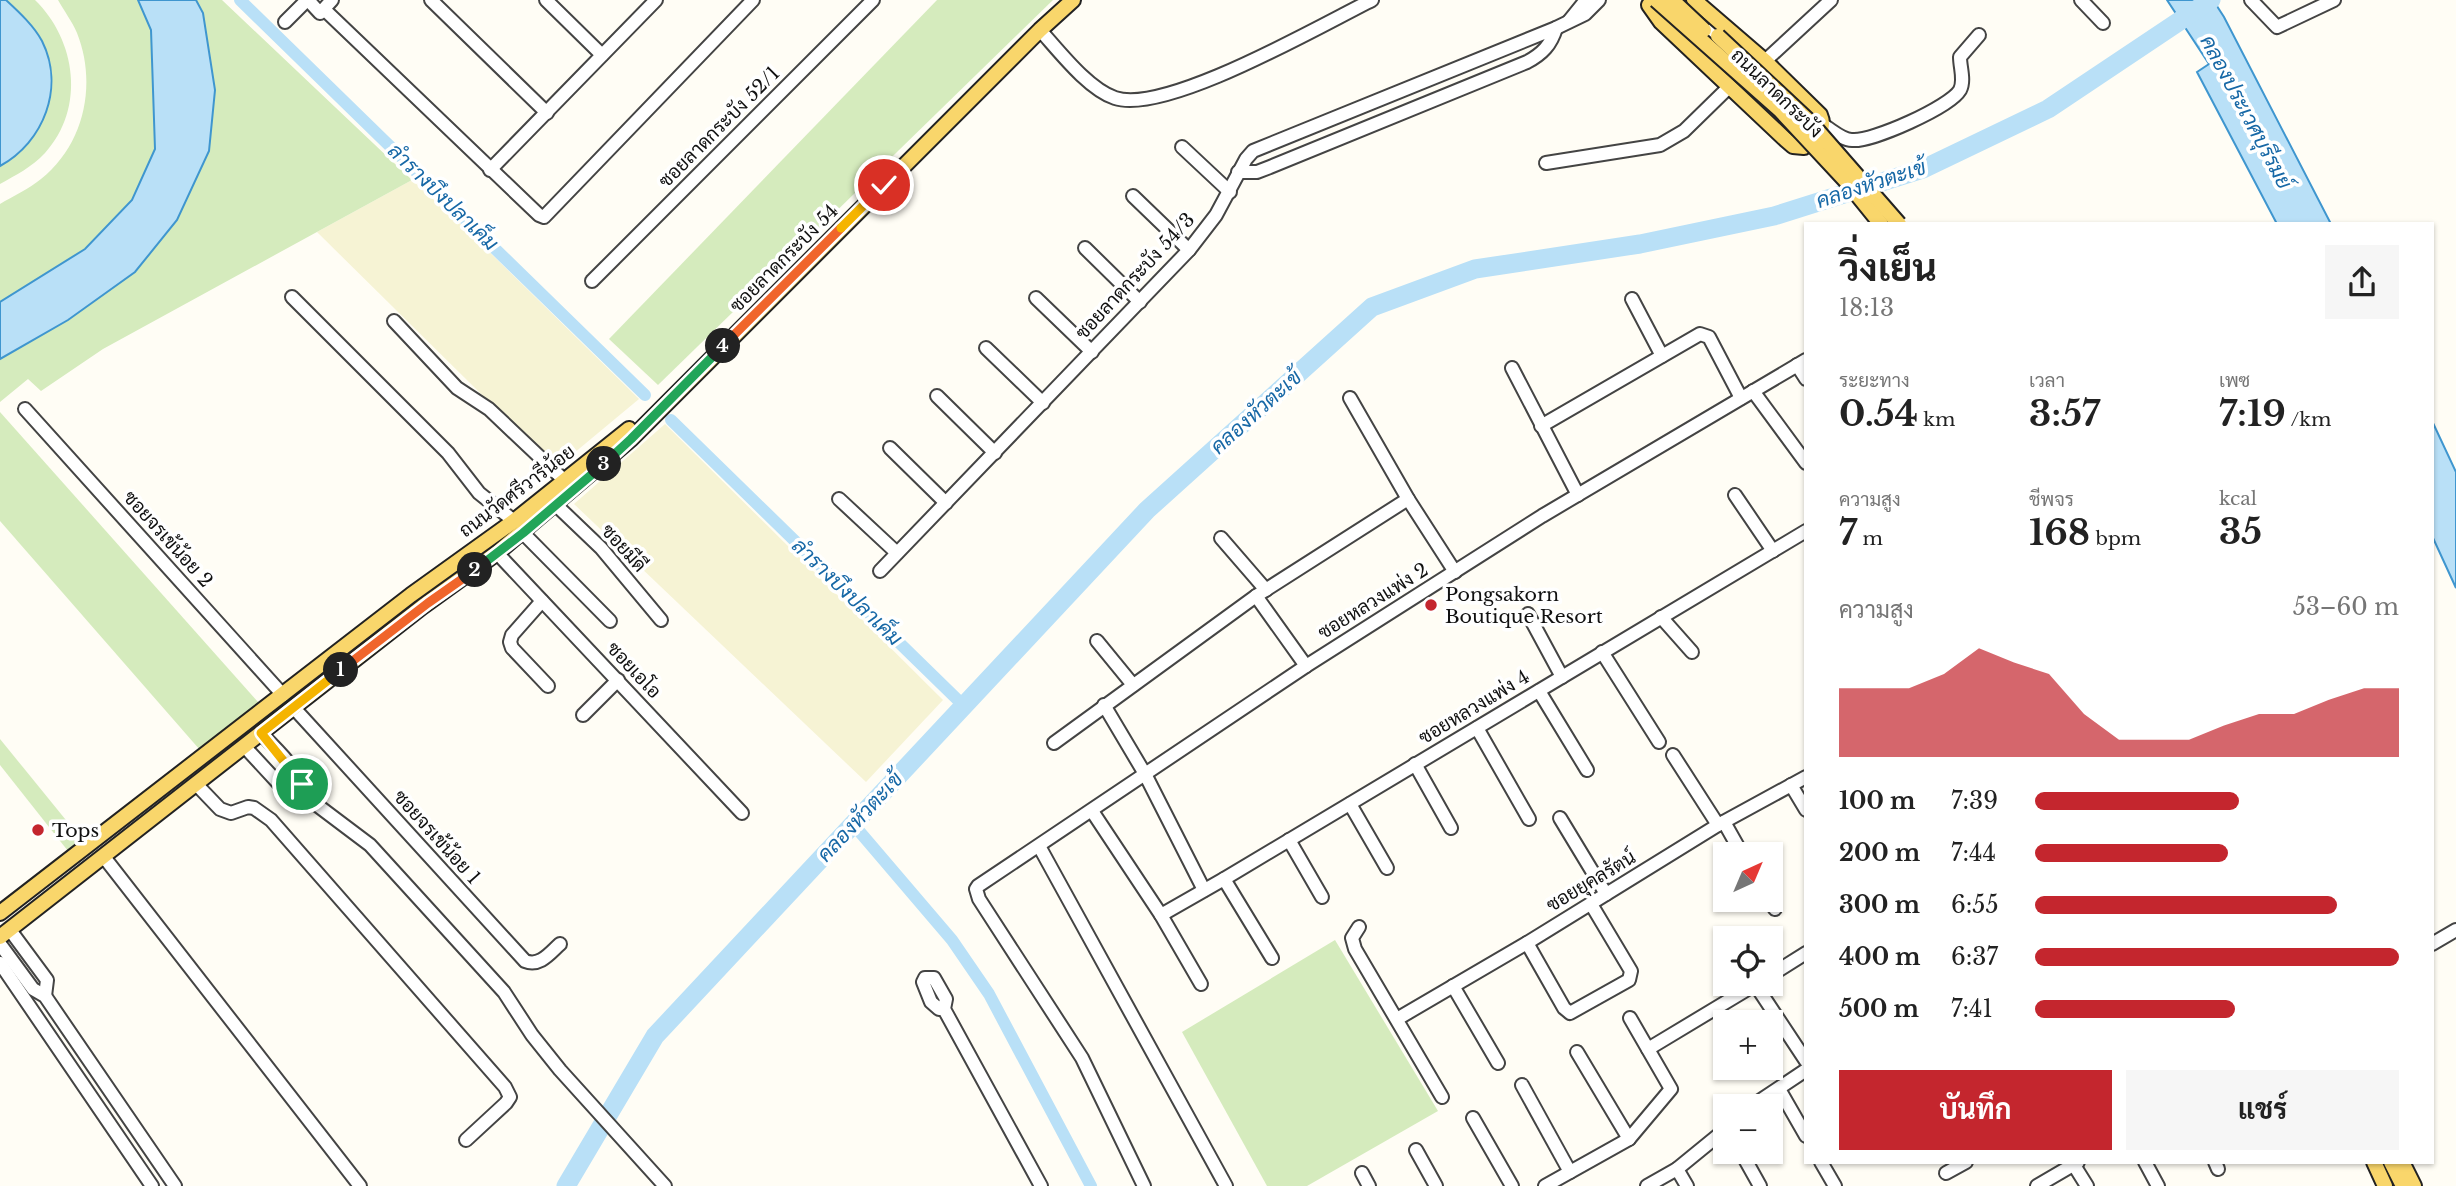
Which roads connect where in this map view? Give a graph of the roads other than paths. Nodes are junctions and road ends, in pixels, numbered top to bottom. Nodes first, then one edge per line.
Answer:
1 (307, 0) edge
2 (431, 0) edge
3 (546, 0) edge
4 (656, 0) edge
5 (753, 0) edge
6 (873, 0) edge
7 (1073, 0) edge
8 (1372, 0) edge
9 (1586, 0) edge
10 (1599, 0) edge
11 (1672, 0) edge
12 (1680, 0) edge
13 (1694, 0) edge
14 (1831, 0) edge
15 (2081, 0) edge
16 (2251, 0) edge
17 (2334, 0) edge
18 (1650, 2) edge
19 (327, 8) edge
20 (285, 22) dead end
21 (1569, 22) junction
22 (2103, 23) dead end
23 (1556, 27) junction
24 (1040, 30) junction
25 (1979, 35) dead end
26 (603, 55) junction
27 (1765, 61) junction
28 (1729, 87) junction
29 (547, 113) junction
30 (1823, 125) junction
31 (1182, 147) dead end
32 (1546, 163) dead end
33 (491, 170) junction
34 (1238, 172) junction
35 (1230, 192) junction
36 (1133, 196) dead end
37 (1871, 222) edge
38 (1879, 222) edge
39 (1889, 222) edge
40 (1897, 222) edge
41 (1085, 248) dead end
42 (1189, 250) junction
43 (592, 281) dead end
44 (292, 297) dead end
45 (1036, 298) dead end
46 (1632, 299) dead end
47 (1140, 302) junction
48 (394, 321) dead end
49 (986, 348) dead end
50 (1092, 352) junction
51 (1661, 356) junction
52 (1801, 363) edge
53 (1512, 368) dead end
54 (1753, 391) junction
55 (672, 396) junction
56 (937, 396) dead end
57 (1350, 398) dead end
58 (1741, 398) junction
59 (1043, 403) junction
60 (25, 409) dead end
61 (1541, 425) junction
62 (890, 448) dead end
63 (995, 453) junction
64 (1804, 460) edge
65 (564, 480) junction
66 (1578, 495) junction
67 (1735, 495) dead end
68 (839, 499) dead end
69 (1408, 499) junction
70 (946, 503) junction
71 (556, 505) junction
72 (518, 527) junction
73 (1804, 532) edge
74 (1222, 538) dead end
75 (1773, 551) junction
76 (897, 553) junction
77 (497, 554) junction
78 (880, 572) dead end
79 (1455, 572) junction
80 (1261, 593) junction
81 (542, 601) junction
82 (1528, 614) dead end
83 (1661, 617) junction
84 (660, 620) dead end
85 (610, 621) dead end
86 (1097, 641) dead end
87 (1602, 652) junction
88 (1692, 652) dead end
89 (1306, 666) junction
90 (1562, 677) junction
91 (618, 680) junction
92 (1133, 685) junction
93 (548, 686) dead end
94 (1539, 691) junction
95 (283, 695) junction
96 (1104, 705) junction
97 (294, 708) junction
98 (583, 715) dead end
99 (1477, 728) junction
100 (261, 733) junction
101 (1054, 743) dead end
102 (1659, 743) dead end
103 (244, 746) junction
104 (1673, 755) dead end
105 (1415, 764) junction
106 (1587, 770) dead end
107 (1145, 774) junction
108 (1804, 778) edge
109 (196, 784) junction
110 (1791, 785) junction
111 (301, 793) junction
112 (1350, 804) junction
113 (1804, 807) edge
114 (1092, 811) junction
115 (741, 813) dead end
116 (1560, 818) dead end
117 (1529, 819) dead end
118 (1721, 823) junction
119 (1451, 828) dead end
120 (1289, 840) junction
121 (1734, 842) edge
122 (1039, 846) junction
123 (104, 857) junction
124 (1387, 868) dead end
125 (1224, 879) junction
126 (1204, 890) junction
127 (1606, 894) junction
128 (1322, 897) dead end
129 (1591, 904) junction
130 (0, 915) edge
131 (1161, 915) junction
132 (1359, 927) dead end
133 (2456, 930) edge
134 (5, 934) edge
135 (1527, 943) junction
136 (2434, 943) edge
137 (0, 944) edge
138 (560, 944) dead end
139 (1804, 954) edge
140 (1272, 958) dead end
141 (0, 963) edge
142 (1783, 967) edge
143 (1201, 984) dead end
144 (1453, 986) junction
145 (46, 996) junction
146 (1736, 996) edge
147 (1764, 996) edge
148 (944, 1009) dead end
149 (1630, 1018) dead end
150 (1397, 1019) junction
151 (1648, 1049) junction
152 (1577, 1052) dead end
153 (1804, 1058) edge
154 (1498, 1063) dead end
155 (1804, 1071) edge
156 (1522, 1085) dead end
157 (1779, 1089) junction
158 (1771, 1094) edge
159 (1442, 1097) dead end
160 (1473, 1118) dead end
161 (1804, 1133) edge
162 (1629, 1139) junction
163 (466, 1140) dead end
164 (1713, 1140) edge
165 (1416, 1150) dead end
166 (1748, 1164) edge
167 (1822, 1164) edge
168 (1962, 1164) edge
169 (2073, 1164) edge
170 (2076, 1164) edge
171 (2146, 1164) edge
172 (2375, 1164) edge
173 (2385, 1164) edge
174 (2392, 1164) edge
175 (2403, 1164) edge
176 (1677, 1169) junction
177 (1570, 1172) junction
178 (1362, 1173) dead end
179 (1946, 1173) dead end
180 (152, 1186) edge
181 (175, 1186) edge
182 (360, 1186) edge
183 (664, 1186) edge
184 (1041, 1186) edge
185 (1144, 1186) edge
186 (1226, 1186) edge
187 (1369, 1186) edge
188 (1436, 1186) edge
189 (1512, 1186) edge
190 (1545, 1186) edge
191 (1647, 1186) edge
192 (1688, 1186) edge
193 (1760, 1186) edge
194 (1835, 1186) edge
195 (2037, 1186) edge
196 (2087, 1186) edge
197 (2158, 1186) edge
198 (2385, 1186) edge
199 (2396, 1186) edge
200 (2403, 1186) edge
201 (2414, 1186) edge

1 - 19 street
1 - 20 street
2 - 29 street
3 - 26 street
4 - 26 street
5 - 33 street
6 - 43 street, ซอยลาดกระบัง 52/1
7 - 24 main road, ซอยลาดกระบัง 54
8 - 24 street
9 - 21 street
10 - 21 street, ซอยลาดกระบัง 54/3
11 - 39 main road, bridge
12 - 40 main road, ถนนลาดกระบัง, bridge
13 - 27 main road
14 - 27 street
15 - 22 street
16 - 17 street
18 - 28 main road
18 - 37 main road, ถนนลาดกระบัง
18 - 38 main road, bridge
19 - 33 street
21 - 23 street, ซอยลาดกระบัง 54/3
23 - 34 street, ซอยลาดกระบัง 54/3
23 - 34 street
24 - 55 main road, ซอยลาดกระบัง 54
25 - 30 street
26 - 29 street
27 - 30 main road
28 - 30 main road
28 - 32 street
29 - 33 street
31 - 35 street
34 - 35 street, ซอยลาดกระบัง 54/3
35 - 42 street, ซอยลาดกระบัง 54/3
36 - 42 street
41 - 47 street
42 - 47 street, ซอยลาดกระบัง 54/3
44 - 72 street
45 - 50 street
46 - 51 street
47 - 50 street, ซอยลาดกระบัง 54/3
48 - 65 street
49 - 59 street
50 - 59 street, ซอยลาดกระบัง 54/3
51 - 58 street
51 - 61 street
52 - 54 street, ซอยหลวงแพ่ง 2
53 - 61 street
54 - 58 street, ซอยหลวงแพ่ง 2
54 - 64 street
55 - 65 main road, ถนนวัดศรีวารีน้อย
55 - 71 main road, ถนนวัดศรีวารีน้อย
56 - 63 street
57 - 69 street
58 - 66 street, ซอยหลวงแพ่ง 2
59 - 63 street, ซอยลาดกระบัง 54/3
60 - 95 street, ซอยจรเข้น้อย 2
61 - 66 street
62 - 70 street
63 - 70 street, ซอยลาดกระบัง 54/3
65 - 72 main road, ถนนวัดศรีวารีน้อย
66 - 79 street, ซอยหลวงแพ่ง 2
67 - 75 street
68 - 76 street
69 - 79 street
69 - 80 street
70 - 76 street, ซอยลาดกระบัง 54/3
71 - 72 main road, ถนนวัดศรีวารีน้อย
71 - 84 street, ซอยมีดี
72 - 77 main road, ถนนวัดศรีวารีน้อย
72 - 85 street
72 - 95 main road, ถนนวัดศรีวารีน้อย
73 - 75 street, ซอยหลวงแพ่ง 4
74 - 80 street
75 - 83 street, ซอยหลวงแพ่ง 4
76 - 78 street, ซอยลาดกระบัง 54/3
77 - 81 street, ซอยเอโอ
77 - 97 main road, ถนนวัดศรีวารีน้อย
79 - 89 street, ซอยหลวงแพ่ง 2
80 - 89 street
80 - 92 street
81 - 91 street, ซอยเอโอ
81 - 93 street
82 - 90 street
83 - 87 street, ซอยหลวงแพ่ง 4
83 - 88 street
86 - 92 street
87 - 90 street, ซอยหลวงแพ่ง 4
87 - 102 street
89 - 107 street, ซอยหลวงแพ่ง 2
90 - 94 street, ซอยหลวงแพ่ง 4
91 - 98 street
91 - 115 street, ซอยเอโอ
92 - 96 street
94 - 99 street, ซอยหลวงแพ่ง 4
94 - 106 street
95 - 97 main road
95 - 130 main road, ถนนวัดศรีวารีน้อย
96 - 101 street
96 - 107 street
97 - 100 main road, ถนนวัดศรีวารีน้อย
97 - 138 street, ซอยจรเข้น้อย 1
99 - 105 street, ซอยหลวงแพ่ง 4
99 - 117 street
100 - 103 main road, ถนนวัดศรีวารีน้อย
100 - 111 street
103 - 109 main road, ถนนวัดศรีวารีน้อย
103 - 111 street
104 - 118 street
105 - 112 street, ซอยหลวงแพ่ง 4
105 - 119 street
107 - 114 street, ซอยหลวงแพ่ง 2
107 - 126 street
108 - 110 street, ซอยยุคลรัตน์
109 - 123 main road, ถนนวัดศรีวารีน้อย
109 - 163 street
110 - 113 street
110 - 118 street, ซอยยุคลรัตน์
111 - 183 street
112 - 120 street, ซอยหลวงแพ่ง 4
112 - 124 street
114 - 122 street, ซอยหลวงแพ่ง 2
114 - 131 street
116 - 127 street
118 - 121 street
118 - 127 street, ซอยยุคลรัตน์
120 - 125 street, ซอยหลวงแพ่ง 4
120 - 128 street
122 - 185 street, ซอยหลวงแพ่ง 2
122 - 186 street
123 - 134 main road, ถนนวัดศรีวารีน้อย
123 - 182 street
125 - 126 street, ซอยหลวงแพ่ง 4
125 - 140 street
126 - 131 street, ซอยหลวงแพ่ง 4
127 - 129 street, ซอยยุคลรัตน์
129 - 135 street, ซอยยุคลรัตน์
129 - 135 street
130 - 134 main road
131 - 143 street
132 - 150 street
133 - 136 street
134 - 145 street
135 - 144 street, ซอยยุคลรัตน์
137 - 145 street
139 - 142 street
141 - 180 street
144 - 150 street, ซอยยุคลรัตน์
144 - 154 street
145 - 181 street
146 - 151 street
147 - 153 street
148 - 184 street
149 - 151 street
150 - 159 street
151 - 162 street
152 - 162 street
155 - 157 street
156 - 177 street
157 - 158 street
157 - 161 street
160 - 189 street
162 - 177 street
164 - 176 street
165 - 188 street
166 - 193 street
167 - 194 street
168 - 179 street
169 - 195 street
170 - 196 street
171 - 197 street
172 - 198 main road
173 - 199 main road
174 - 200 main road
175 - 201 main road
176 - 191 street
176 - 192 street
177 - 190 street
178 - 187 street

